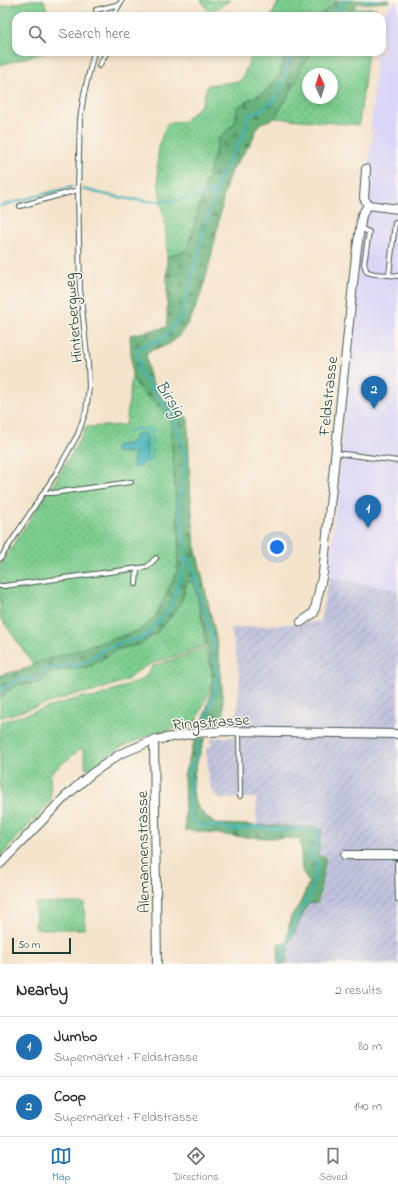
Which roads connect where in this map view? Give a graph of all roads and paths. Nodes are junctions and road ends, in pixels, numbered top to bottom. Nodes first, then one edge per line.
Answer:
1 (121, 2) edge
2 (96, 10) dead end
3 (115, 12) edge
4 (93, 56) edge
5 (104, 56) edge
6 (98, 66) dead end
7 (366, 169) dead end
8 (78, 190) junction
9 (368, 205) junction
10 (20, 206) dead end
11 (398, 209) edge
12 (398, 223) edge
13 (360, 228) junction
14 (389, 275) junction
15 (398, 276) edge
16 (335, 453) junction
17 (398, 461) edge
18 (131, 482) dead end
19 (43, 493) junction
20 (156, 558) dead end
21 (0, 560) edge
22 (137, 569) junction
23 (136, 584) dead end
24 (0, 586) edge
25 (301, 622) dead end
26 (239, 732) junction
27 (398, 734) edge
28 (154, 740) junction
29 (240, 796) dead end
30 (345, 855) dead end
31 (398, 855) edge
32 (398, 863) edge
33 (0, 864) edge
34 (398, 900) edge
35 (157, 964) edge

1 - 2 lane
1 - 3 lane
4 - 8 lane, Hinterbergweg
5 - 6 lane
7 - 9 street
8 - 10 lane
8 - 19 lane, Hinterbergweg
9 - 11 street
9 - 13 street, Feldstrasse
12 - 14 lane
13 - 14 lane
13 - 16 street, Feldstrasse
14 - 15 lane
16 - 17 lane
16 - 25 street, Feldstrasse
18 - 19 lane
19 - 21 lane, Hinterbergweg
20 - 22 lane
22 - 23 lane
22 - 24 lane
26 - 27 street, Ringstrasse
26 - 28 street, Ringstrasse
26 - 29 lane
28 - 33 street, Ringstrasse
28 - 35 street, Alemannenstrasse
30 - 31 street
32 - 34 lane

